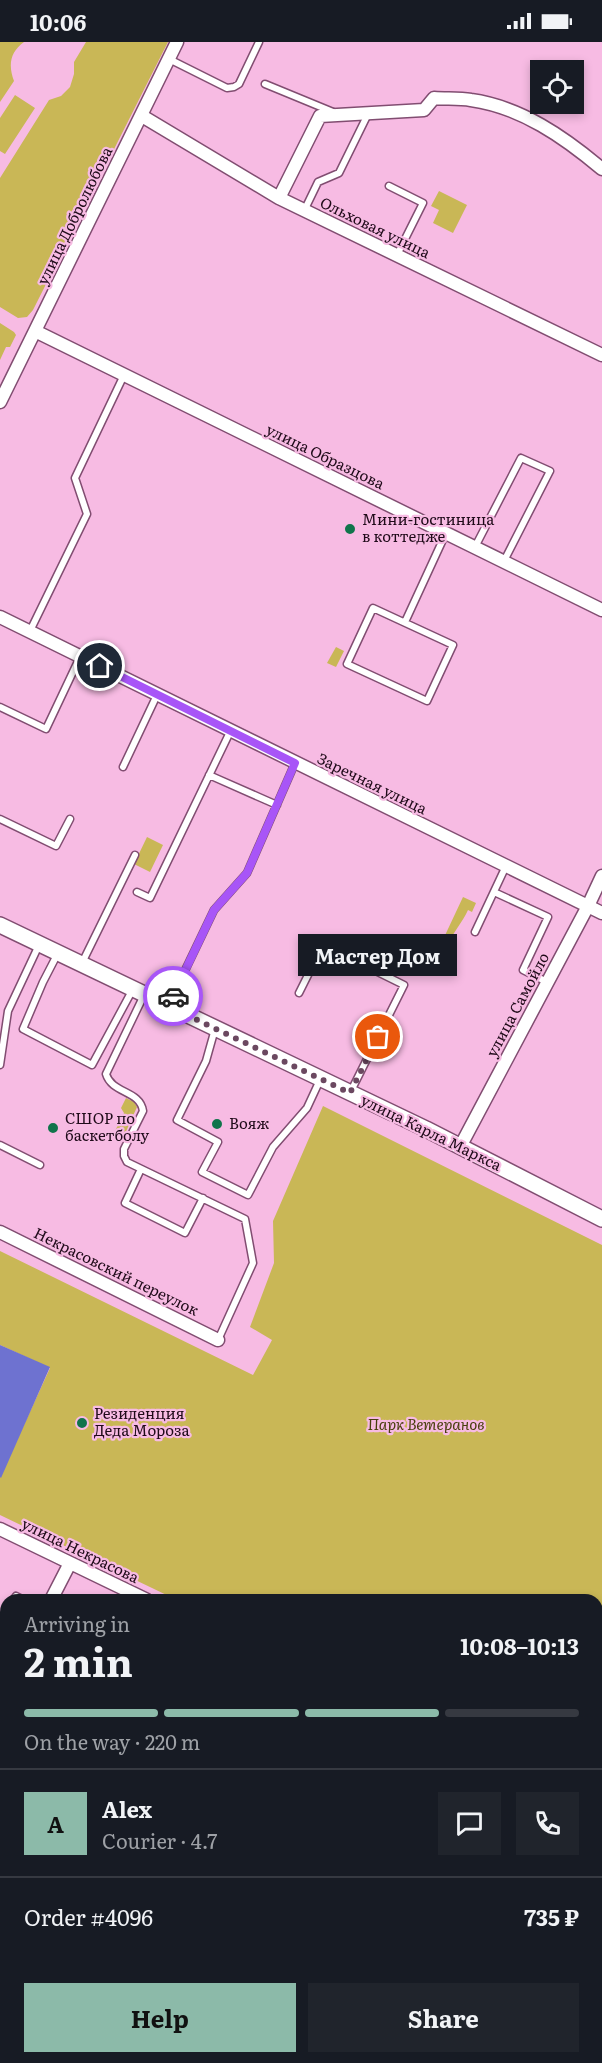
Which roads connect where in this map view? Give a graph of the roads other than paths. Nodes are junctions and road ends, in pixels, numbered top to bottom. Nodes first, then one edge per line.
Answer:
1 (177, 42) edge
2 (259, 42) edge
3 (169, 59) junction
4 (266, 84) dead end
5 (368, 113) junction
6 (339, 115) junction
7 (141, 116) junction
8 (602, 169) edge
9 (389, 186) dead end
10 (279, 198) junction
11 (304, 211) junction
12 (396, 256) junction
13 (35, 331) junction
14 (602, 355) edge
15 (124, 375) junction
16 (0, 402) edge
17 (446, 534) junction
18 (475, 548) junction
19 (504, 562) junction
20 (602, 610) edge
21 (0, 617) edge
22 (405, 622) junction
23 (30, 632) junction
24 (81, 657) junction
25 (158, 694) junction
26 (0, 706) edge
27 (230, 732) junction
28 (295, 763) junction
29 (123, 767) dead end
30 (209, 775) junction
31 (277, 805) junction
32 (0, 819) edge
33 (70, 819) dead end
34 (135, 855) dead end
35 (506, 866) junction
36 (602, 876) edge
37 (137, 892) dead end
38 (494, 892) junction
39 (588, 906) junction
40 (602, 913) edge
41 (0, 925) edge
42 (475, 932) dead end
43 (39, 944) junction
44 (58, 953) junction
45 (81, 964) junction
46 (548, 982) junction
47 (139, 992) junction
48 (299, 993) dead end
49 (168, 1006) junction
50 (215, 1029) junction
51 (3, 1036) edge
52 (0, 1065) edge
53 (321, 1079) junction
54 (350, 1093) junction
55 (0, 1145) edge
56 (460, 1147) junction
57 (40, 1165) dead end
58 (141, 1168) junction
59 (203, 1198) junction
60 (602, 1219) edge
61 (0, 1232) edge
62 (218, 1340) joint
63 (0, 1529) edge
64 (70, 1563) junction
65 (54, 1594) edge
66 (135, 1594) edge

1 - 3 street, улица Добролюбова
2 - 3 lane
3 - 7 street, улица Добролюбова
4 - 6 lane
5 - 6 street
5 - 8 street
5 - 11 lane
6 - 10 street
7 - 10 street, Ольховая улица
7 - 13 street, улица Добролюбова
9 - 12 lane
10 - 11 street, Ольховая улица
11 - 12 street, Ольховая улица
12 - 14 street, Ольховая улица
13 - 15 street, улица Образцова
13 - 16 street, улица Добролюбова
15 - 17 street, улица Образцова
15 - 23 lane
17 - 18 street, улица Образцова
17 - 22 lane
18 - 19 street, улица Образцова
18 - 19 lane
19 - 20 street, улица Образцова
21 - 23 street, Заречная улица
22 - 22 lane
23 - 24 street, Заречная улица
24 - 25 street, Заречная улица
24 - 26 lane
25 - 27 street, Заречная улица
25 - 29 lane
27 - 28 street, Заречная улица
27 - 30 lane
28 - 31 lane
28 - 35 street, Заречная улица
30 - 31 lane
30 - 37 lane
31 - 49 lane
32 - 33 lane
34 - 45 lane
35 - 38 lane
35 - 39 street, Заречная улица
36 - 39 street, улица Самойло
38 - 42 lane
38 - 46 lane
39 - 40 street, Заречная улица
39 - 46 street, улица Самойло
41 - 43 street, улица Карла Маркса
43 - 44 street, улица Карла Маркса
43 - 51 lane
44 - 45 street, улица Карла Маркса
44 - 47 lane
45 - 47 street, улица Карла Маркса
46 - 56 street, улица Самойло
47 - 49 street, улица Карла Маркса
47 - 58 lane
48 - 54 lane
49 - 50 street, улица Карла Маркса
50 - 53 street, улица Карла Маркса
50 - 53 lane
51 - 52 lane
53 - 54 street, улица Карла Маркса
54 - 56 street, улица Карла Маркса
55 - 57 lane
56 - 60 street, улица Карла Маркса
58 - 59 lane
58 - 59 lane
59 - 62 lane
61 - 62 street, Некрасовский переулок
63 - 64 street, улица Некрасова
64 - 65 street
64 - 66 street, улица Некрасова

